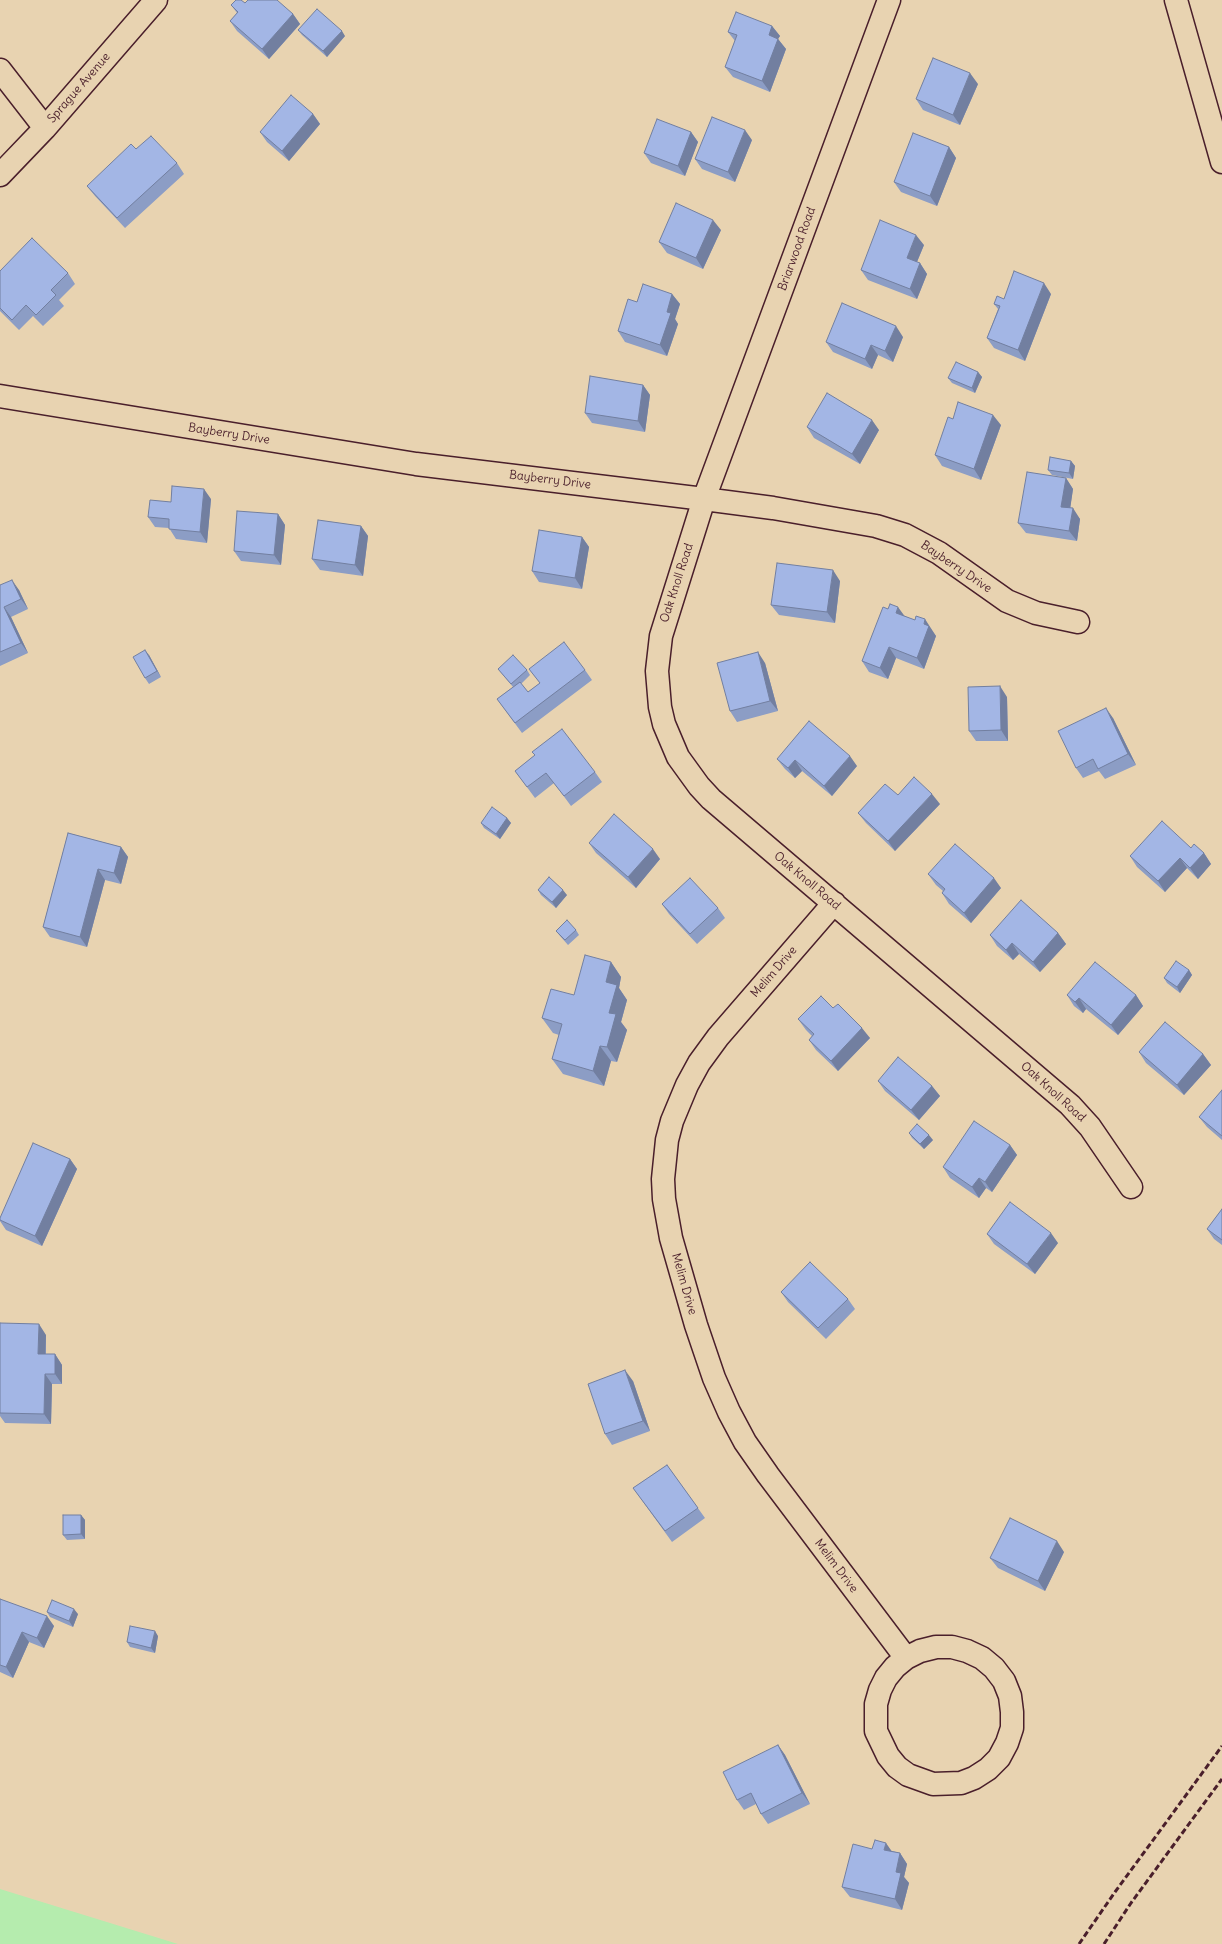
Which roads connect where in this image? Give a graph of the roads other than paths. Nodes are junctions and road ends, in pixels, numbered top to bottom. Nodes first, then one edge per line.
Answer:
1 (156, 0) edge
2 (890, 0) edge
3 (1176, 0) edge
4 (0, 70) edge
5 (45, 128) junction
6 (1222, 162) edge
7 (0, 175) edge
8 (0, 396) edge
9 (704, 499) junction
10 (1078, 622) dead end
11 (834, 903) junction
12 (1131, 1187) dead end
13 (906, 1658) junction

1 - 5 main road, Sprague Avenue
2 - 9 main road, Briarwood Road
3 - 6 main road
4 - 5 main road
5 - 7 main road, Sprague Avenue
8 - 9 main road, Bayberry Drive
9 - 10 main road, Bayberry Drive
9 - 11 main road, Oak Knoll Road
11 - 12 main road, Oak Knoll Road
11 - 13 main road, Melim Drive
13 - 13 main road

